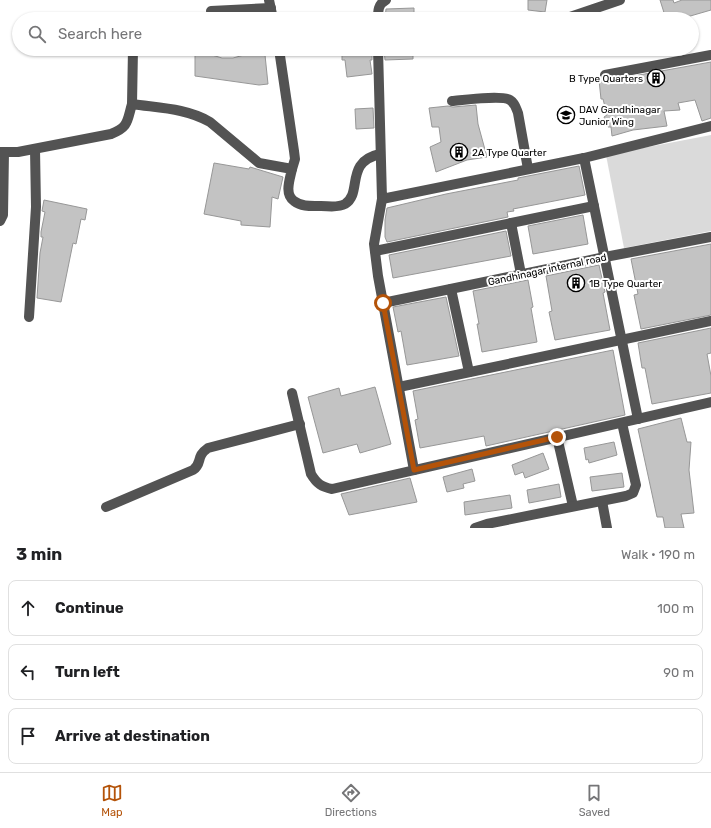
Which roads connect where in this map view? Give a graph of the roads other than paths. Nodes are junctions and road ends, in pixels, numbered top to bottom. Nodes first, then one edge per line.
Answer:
1 (386, 0) edge
2 (620, 0) edge
3 (270, 4) edge
4 (211, 11) dead end
5 (378, 12) edge
6 (585, 12) edge
7 (711, 55) edge
8 (133, 56) edge
9 (280, 56) edge
10 (378, 56) edge
11 (605, 75) dead end
12 (452, 100) dead end
13 (132, 104) junction
14 (711, 126) edge
15 (35, 149) junction
16 (2, 152) edge
17 (380, 154) junction
18 (584, 158) junction
19 (292, 169) junction
20 (528, 170) junction
21 (382, 199) junction
22 (594, 206) junction
23 (0, 221) edge
24 (511, 223) junction
25 (711, 237) edge
26 (375, 251) junction
27 (605, 257) junction
28 (521, 274) junction
29 (451, 289) junction
30 (383, 303) junction
31 (29, 317) dead end
32 (711, 321) edge
33 (621, 339) junction
34 (469, 372) junction
35 (398, 387) junction
36 (292, 393) dead end
37 (711, 402) edge
38 (638, 419) junction
39 (622, 423) junction
40 (300, 424) junction
41 (557, 437) junction
42 (414, 470) junction
43 (602, 502) junction
44 (573, 506) junction
45 (106, 507) dead end
46 (475, 528) edge
47 (607, 528) edge

1 - 5 street
2 - 6 street
3 - 4 street
7 - 11 street
8 - 13 street
9 - 19 street
10 - 17 street
12 - 20 street
13 - 15 street
13 - 19 street
14 - 18 street
15 - 16 street
15 - 31 street
16 - 23 street
17 - 19 street
17 - 21 street
18 - 20 street
18 - 22 street
20 - 21 street
21 - 26 street
22 - 24 street
22 - 27 street
24 - 26 street
24 - 28 street
25 - 27 street, Gandhinagar internal road
26 - 30 street
27 - 28 street, Gandhinagar internal road
27 - 33 street
28 - 29 street, Gandhinagar internal road
29 - 30 street, Gandhinagar internal road
29 - 34 street
30 - 35 street
32 - 33 street
33 - 34 street
33 - 38 street
34 - 35 street
35 - 42 street
36 - 40 street
37 - 38 street
38 - 39 street
39 - 41 street
39 - 43 street
40 - 42 street
40 - 45 street
41 - 42 street
41 - 44 street
43 - 44 street
43 - 47 street
44 - 46 street

